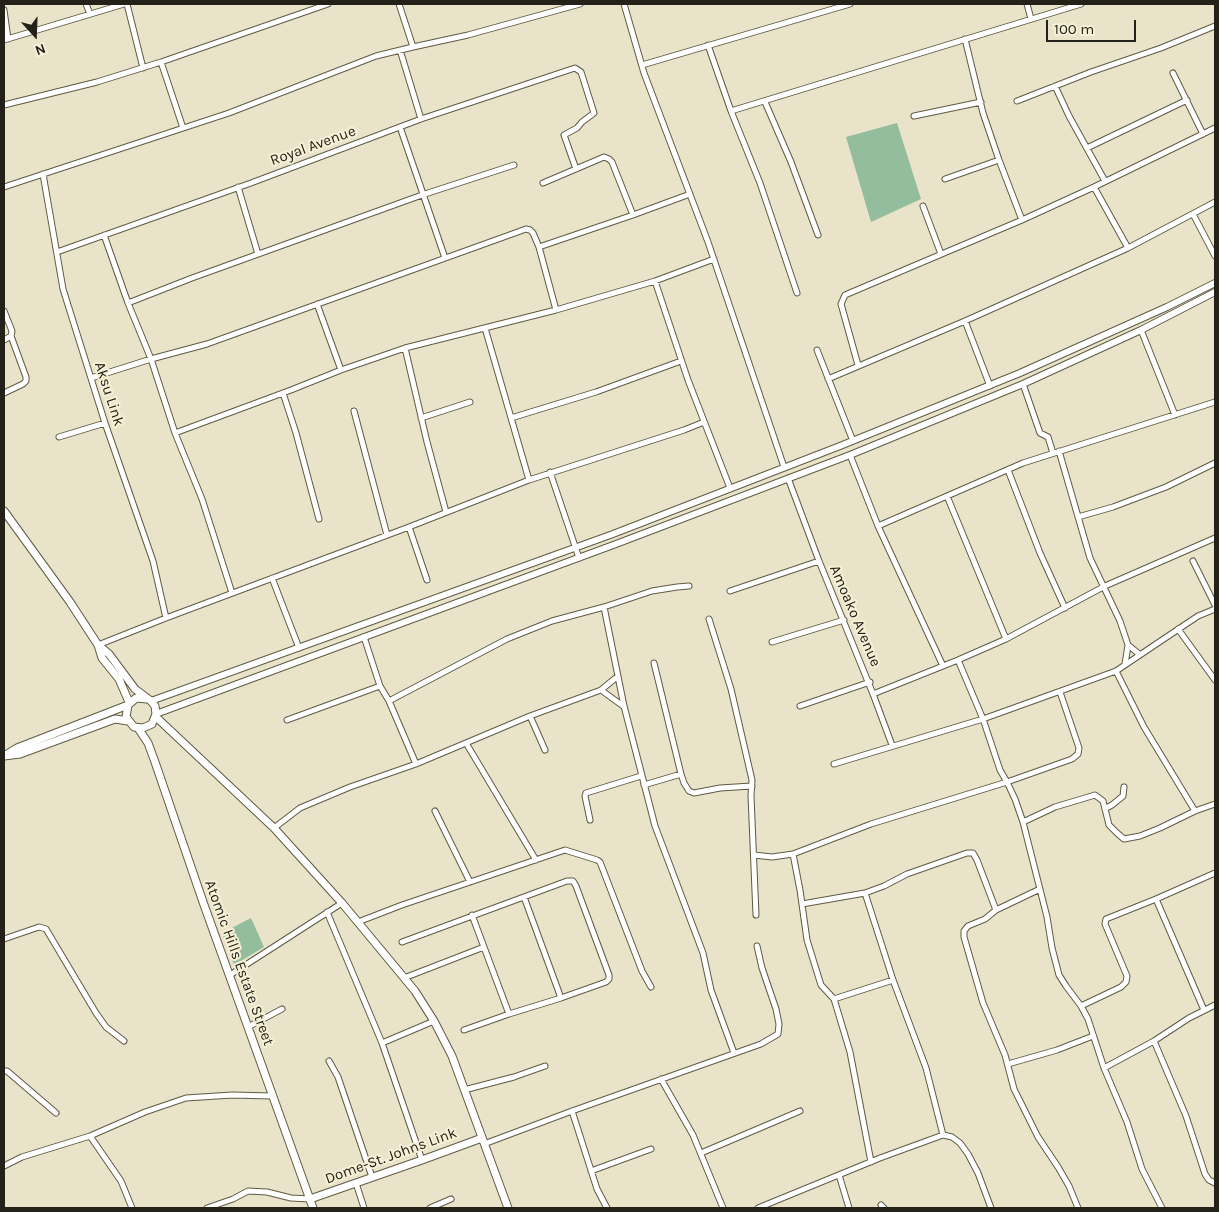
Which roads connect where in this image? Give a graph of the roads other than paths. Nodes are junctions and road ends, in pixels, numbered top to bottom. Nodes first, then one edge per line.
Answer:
1 (86, 4) edge
2 (125, 4) edge
3 (325, 4) edge
4 (400, 4) edge
5 (580, 4) edge
6 (624, 4) edge
7 (850, 4) edge
8 (1027, 4) edge
9 (1081, 4) edge
10 (4, 10) edge
11 (90, 14) junction
12 (1031, 19) junction
13 (1215, 26) edge
14 (966, 39) junction
15 (6, 40) edge
16 (708, 45) junction
17 (413, 47) junction
18 (400, 50) junction
19 (161, 62) junction
20 (642, 65) junction
21 (143, 68) junction
22 (1173, 73) dead end
23 (1054, 86) junction
24 (1187, 100) junction
25 (1017, 101) dead end
26 (765, 102) junction
27 (981, 102) junction
28 (4, 105) edge
29 (731, 111) junction
30 (914, 116) dead end
31 (421, 119) junction
32 (400, 127) junction
33 (182, 128) junction
34 (1215, 128) edge
35 (1203, 134) junction
36 (1087, 148) junction
37 (999, 160) junction
38 (514, 165) dead end
39 (576, 169) junction
40 (43, 174) junction
41 (945, 179) dead end
42 (1105, 181) junction
43 (543, 183) dead end
44 (4, 187) edge
45 (1094, 187) junction
46 (238, 188) junction
47 (690, 194) junction
48 (422, 195) junction
49 (1215, 202) edge
50 (923, 206) dead end
51 (1192, 214) junction
52 (633, 215) junction
53 (1022, 220) junction
54 (104, 235) junction
55 (818, 235) dead end
56 (539, 247) junction
57 (1128, 248) junction
58 (57, 252) junction
59 (258, 254) junction
60 (941, 254) junction
61 (1215, 256) edge
62 (445, 258) junction
63 (714, 259) junction
64 (654, 281) junction
65 (1213, 284) edge
66 (1215, 292) edge
67 (797, 293) dead end
68 (128, 303) junction
69 (316, 304) junction
70 (556, 310) junction
71 (4, 311) edge
72 (964, 322) junction
73 (485, 328) junction
74 (1141, 330) junction
75 (11, 336) junction
76 (4, 340) edge
77 (405, 348) junction
78 (817, 350) dead end
79 (151, 358) junction
80 (681, 361) junction
81 (858, 365) junction
82 (340, 370) junction
83 (91, 378) junction
84 (828, 379) junction
85 (1023, 384) junction
86 (990, 386) junction
87 (4, 393) edge
88 (283, 393) junction
89 (470, 402) dead end
90 (1215, 402) edge
91 (354, 411) dead end
92 (1175, 416) junction
93 (421, 418) junction
94 (511, 418) junction
95 (704, 422) junction
96 (105, 423) junction
97 (175, 433) junction
98 (59, 438) dead end
99 (854, 441) junction
100 (1059, 451) junction
101 (1053, 453) junction
102 (850, 454) junction
103 (1215, 463) edge
104 (784, 467) junction
105 (1008, 470) junction
106 (550, 472) junction
107 (788, 478) junction
108 (529, 480) junction
109 (730, 488) junction
110 (947, 496) junction
111 (4, 511) edge
112 (446, 512) junction
113 (1078, 517) junction
114 (319, 519) dead end
115 (409, 526) junction
116 (878, 526) junction
117 (387, 535) junction
118 (1215, 538) edge
119 (576, 548) junction
120 (579, 558) junction
121 (819, 561) junction
122 (1192, 561) dead end
123 (272, 578) junction
124 (427, 580) dead end
125 (690, 586) dead end
126 (1105, 586) junction
127 (730, 591) dead end
128 (232, 594) junction
129 (1215, 605) edge
130 (604, 607) junction
131 (1065, 608) junction
132 (1215, 609) edge
133 (166, 618) junction
134 (709, 619) dead end
135 (844, 620) junction
136 (1178, 629) junction
137 (364, 637) junction
138 (1006, 639) junction
139 (772, 642) dead end
140 (1128, 645) junction
141 (98, 646) junction
142 (299, 648) junction
143 (1139, 654) junction
144 (958, 660) junction
145 (654, 663) dead end
146 (1125, 664) junction
147 (943, 666) junction
148 (1116, 671) junction
149 (618, 676) junction
150 (1215, 680) edge
151 (870, 682) junction
152 (380, 686) junction
153 (600, 690) junction
154 (1060, 692) junction
155 (874, 694) junction
156 (149, 700) junction
157 (389, 701) junction
158 (128, 704) junction
159 (624, 706) junction
160 (800, 706) dead end
161 (156, 715) junction
162 (530, 716) junction
163 (982, 719) junction
164 (287, 720) dead end
165 (128, 721) junction
166 (138, 728) junction
167 (466, 743) junction
168 (892, 745) junction
169 (545, 750) dead end
170 (4, 756) edge
171 (416, 764) junction
172 (834, 764) dead end
173 (681, 774) junction
174 (641, 776) junction
175 (1007, 782) junction
176 (644, 785) junction
177 (752, 786) junction
178 (1124, 787) dead end
179 (1215, 804) edge
180 (1106, 808) junction
181 (435, 811) dead end
182 (1195, 811) junction
183 (590, 820) dead end
184 (1023, 822) junction
185 (274, 828) junction
186 (793, 854) junction
187 (754, 855) junction
188 (536, 860) junction
189 (1215, 873) edge
190 (470, 882) junction
191 (1040, 889) junction
192 (866, 893) junction
193 (524, 897) junction
194 (1156, 899) junction
195 (342, 903) junction
196 (802, 904) junction
197 (996, 910) junction
198 (327, 912) junction
199 (472, 915) junction
200 (756, 915) dead end
201 (358, 922) junction
202 (4, 939) edge
203 (402, 942) dead end
204 (757, 946) dead end
205 (484, 947) junction
206 (230, 975) junction
207 (404, 978) junction
208 (893, 980) junction
209 (651, 986) dead end
210 (561, 998) junction
211 (834, 999) junction
212 (1215, 1005) edge
213 (1082, 1006) junction
214 (282, 1009) dead end
215 (1204, 1010) junction
216 (509, 1014) junction
217 (434, 1021) junction
218 (248, 1028) junction
219 (464, 1030) dead end
220 (1094, 1036) junction
221 (1154, 1041) junction
222 (124, 1042) dead end
223 (382, 1043) junction
224 (734, 1053) junction
225 (329, 1061) dead end
226 (1008, 1064) junction
227 (545, 1066) dead end
228 (1104, 1068) junction
229 (4, 1071) edge
230 (661, 1079) junction
231 (464, 1090) junction
232 (272, 1096) junction
233 (572, 1111) junction
234 (800, 1111) dead end
235 (56, 1114) dead end
236 (943, 1135) junction
237 (90, 1136) junction
238 (483, 1141) junction
239 (651, 1149) dead end
240 (701, 1153) junction
241 (422, 1160) junction
242 (871, 1162) junction
243 (4, 1166) edge
244 (591, 1171) junction
245 (839, 1175) junction
246 (372, 1177) junction
247 (1215, 1182) edge
248 (356, 1183) junction
249 (310, 1199) junction
250 (451, 1199) dead end
251 (766, 1207) edge
252 (132, 1208) edge
253 (207, 1208) edge
254 (313, 1208) edge
255 (364, 1208) edge
256 (430, 1208) edge
257 (508, 1208) edge
258 (607, 1208) edge
259 (723, 1208) edge
260 (758, 1208) edge
261 (849, 1208) edge
262 (991, 1208) edge
263 (1078, 1208) edge
264 (1162, 1208) edge

1 - 11 street
2 - 11 street
2 - 21 street
3 - 19 street
4 - 17 street
5 - 17 street
6 - 20 street
7 - 16 street
8 - 12 street
9 - 12 street
10 - 15 street
11 - 15 street
12 - 14 street
13 - 23 street
14 - 26 street
14 - 27 street
16 - 20 street
16 - 29 street
17 - 18 street
18 - 31 street
18 - 33 street
19 - 21 street
19 - 33 street
20 - 47 street
21 - 28 street
22 - 24 street
23 - 25 street
23 - 36 street
24 - 35 street
24 - 36 street
26 - 29 street
26 - 55 street
27 - 30 street
27 - 37 street
29 - 67 street
31 - 32 street, Royal Avenue
31 - 39 street, Royal Avenue
32 - 46 street, Royal Avenue
32 - 48 street
33 - 40 street
34 - 35 street
35 - 42 street
36 - 42 street
37 - 41 street
37 - 53 street
38 - 48 street
39 - 43 street
39 - 52 street
40 - 44 street
40 - 58 street, Aksu Link
42 - 45 street
45 - 53 street
45 - 57 street
46 - 54 street, Royal Avenue
46 - 59 street
47 - 52 street
47 - 63 street
48 - 59 street
48 - 62 street
49 - 51 street
50 - 60 street
51 - 57 street
51 - 61 street
52 - 56 street
53 - 60 street
54 - 58 street, Royal Avenue
54 - 68 street
56 - 62 street
56 - 70 street
57 - 72 street
58 - 83 street, Aksu Link
59 - 68 street
60 - 81 street
62 - 69 street
63 - 64 street
63 - 104 street
64 - 70 street
64 - 80 street
65 - 66 street
65 - 86 street
66 - 74 street
68 - 79 street
69 - 79 street
69 - 82 street
70 - 73 street
71 - 75 street
72 - 81 street
72 - 86 street
73 - 77 street
73 - 94 street
74 - 85 street
74 - 92 street
75 - 76 street
75 - 87 street
77 - 82 street
77 - 93 street
78 - 84 street
79 - 83 street
79 - 97 street
80 - 94 street
80 - 95 street
81 - 84 street
82 - 88 street
83 - 96 street, Aksu Link
84 - 99 street
85 - 101 street
85 - 102 street
86 - 99 street
88 - 97 street
88 - 114 street
89 - 93 street
90 - 92 street
91 - 117 street
92 - 100 street
93 - 112 street
94 - 108 street
95 - 106 street
95 - 109 street
96 - 98 street
96 - 133 street, Aksu Link
97 - 128 street
99 - 104 street
100 - 101 street
100 - 113 street
101 - 105 street
102 - 107 street
102 - 116 street
103 - 113 street
104 - 109 street
105 - 110 street
105 - 131 street
106 - 108 street
106 - 119 street
107 - 120 street
107 - 121 street, Amoako Avenue
108 - 112 street
109 - 119 street
110 - 116 street
110 - 138 street
111 - 141 main road
112 - 115 street
113 - 126 street
115 - 117 street
115 - 124 street
116 - 147 street
117 - 123 street
118 - 126 street
119 - 120 street
119 - 142 street
120 - 137 street
121 - 127 street
121 - 135 street, Amoako Avenue
122 - 129 street
123 - 128 street
123 - 142 street
125 - 130 street
126 - 131 street
126 - 140 street
128 - 133 street
130 - 149 street
130 - 157 street
131 - 138 street
132 - 136 street
133 - 141 street
134 - 177 street
135 - 139 street
135 - 151 street, Amoako Avenue
136 - 143 street
136 - 150 street
137 - 152 street
137 - 161 street
138 - 144 street
140 - 143 street
140 - 146 street
141 - 156 main road
141 - 158 main road
142 - 156 street
143 - 146 street
144 - 147 street
144 - 163 street
145 - 173 street
146 - 148 street
147 - 155 street
148 - 154 street
148 - 182 street
149 - 153 street
149 - 159 street
151 - 155 street, Amoako Avenue
151 - 160 street
152 - 157 street
152 - 164 street
153 - 159 street
153 - 162 street
154 - 163 street
154 - 175 street
155 - 168 street, Amoako Avenue
156 - 158 main road
156 - 161 main road
157 - 171 street
158 - 165 main road
158 - 170 main road
159 - 174 street
161 - 166 main road
161 - 185 main road
162 - 167 street
162 - 169 street
163 - 168 street
163 - 175 street
165 - 166 main road
165 - 170 main road
166 - 206 main road, Atomic Hills Estate Street
167 - 171 street
167 - 188 street
168 - 172 street
171 - 185 street
173 - 176 street
173 - 177 street
174 - 176 street
174 - 183 street
175 - 184 street
175 - 186 street
176 - 224 street
177 - 187 street
178 - 180 street
179 - 182 street
180 - 182 street
180 - 184 street
181 - 190 street
184 - 191 street
185 - 195 main road
186 - 187 street
186 - 196 street
187 - 200 street
188 - 190 street
188 - 209 street
189 - 194 street
190 - 201 street
191 - 197 street
191 - 213 street
192 - 196 street
192 - 197 street
192 - 208 street
193 - 199 street
193 - 210 street
193 - 210 street
194 - 213 street
194 - 215 street
195 - 198 street
195 - 201 main road
196 - 211 street
197 - 226 street
198 - 206 street
198 - 223 street
199 - 203 street
199 - 205 street
201 - 207 main road
202 - 222 street
204 - 224 street
205 - 207 street
205 - 216 street
206 - 218 main road, Atomic Hills Estate Street
207 - 217 main road
208 - 211 street
208 - 236 street
210 - 216 street
211 - 242 street
212 - 215 street
213 - 220 street
214 - 218 street
215 - 221 street
216 - 219 street
217 - 223 street
217 - 231 main road
218 - 232 main road, Atomic Hills Estate Street
220 - 226 street
220 - 228 street
221 - 228 street
221 - 247 street
223 - 241 street
224 - 230 street
225 - 246 street
226 - 263 street
227 - 231 street
228 - 264 street
229 - 235 street
230 - 233 street
230 - 240 street
231 - 238 main road
232 - 237 street
232 - 249 main road, Atomic Hills Estate Street
233 - 238 street
233 - 244 street
234 - 240 street
236 - 242 street
236 - 262 street
237 - 243 street
237 - 252 street
238 - 241 main road, Dome-St. Johns Link
238 - 257 main road
239 - 244 street
240 - 259 street
241 - 246 main road, Dome-St. Johns Link
242 - 245 street
244 - 258 street
245 - 251 street
245 - 261 street
246 - 248 main road, Dome-St. Johns Link
248 - 249 main road, Dome-St. Johns Link
248 - 255 street
249 - 253 street
249 - 254 main road, Atomic Hills Estate Street
250 - 256 street
251 - 260 street

